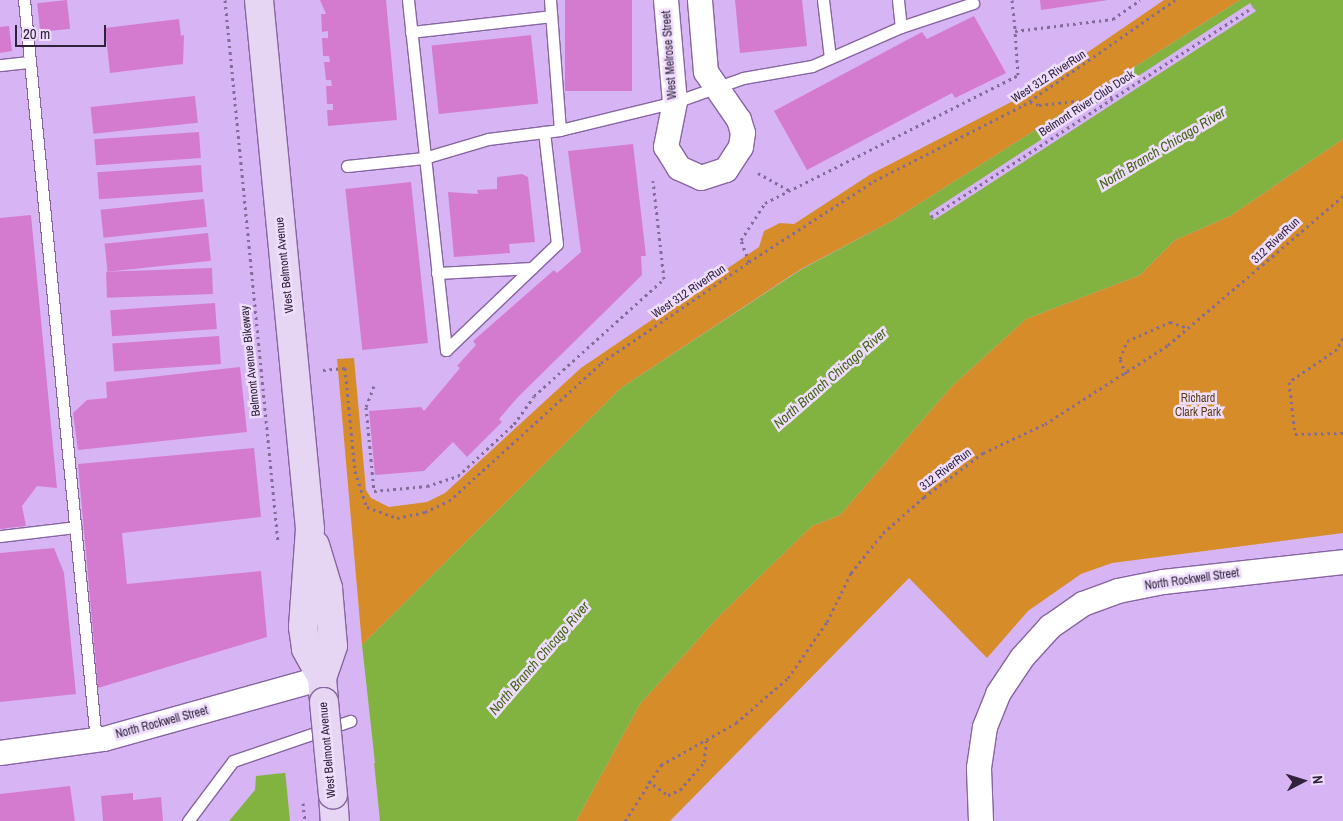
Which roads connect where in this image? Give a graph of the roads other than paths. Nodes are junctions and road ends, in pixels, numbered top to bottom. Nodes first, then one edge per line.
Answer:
1 (24, 0) edge
2 (259, 0) edge
3 (408, 0) edge
4 (550, 0) edge
5 (666, 0) edge
6 (700, 0) edge
7 (823, 0) edge
8 (898, 0) edge
9 (973, 3) dead end
10 (551, 16) junction
11 (901, 28) junction
12 (411, 32) junction
13 (830, 58) junction
14 (30, 62) junction
15 (0, 65) edge
16 (713, 86) junction
17 (675, 102) junction
18 (560, 130) junction
19 (544, 132) junction
20 (424, 158) junction
21 (347, 166) dead end
22 (532, 268) junction
23 (437, 273) junction
24 (75, 527) junction
25 (0, 536) edge
26 (1343, 562) edge
27 (323, 690) junction
28 (350, 721) dead end
29 (96, 741) junction
30 (0, 753) edge
31 (188, 821) edge
32 (335, 821) edge
33 (981, 821) edge

1 - 14 lane
2 - 27 main road, West Belmont Avenue
3 - 12 lane
4 - 10 lane
5 - 17 street, West Melrose Street
6 - 16 street
7 - 13 lane
8 - 11 lane
9 - 11 lane
10 - 12 lane
10 - 18 lane
11 - 13 lane
12 - 20 lane
13 - 16 lane
14 - 15 lane
14 - 24 lane
16 - 17 lane
16 - 17 street, West Melrose Street
17 - 18 lane
18 - 19 lane
19 - 20 lane
19 - 22 lane
20 - 21 lane
20 - 23 lane
22 - 23 lane
22 - 23 lane
24 - 25 lane
24 - 29 lane
26 - 33 street, North Rockwell Street
27 - 29 street, North Rockwell Street
27 - 32 main road, West Belmont Avenue, bridge
28 - 31 lane
29 - 30 street, North Rockwell Street

